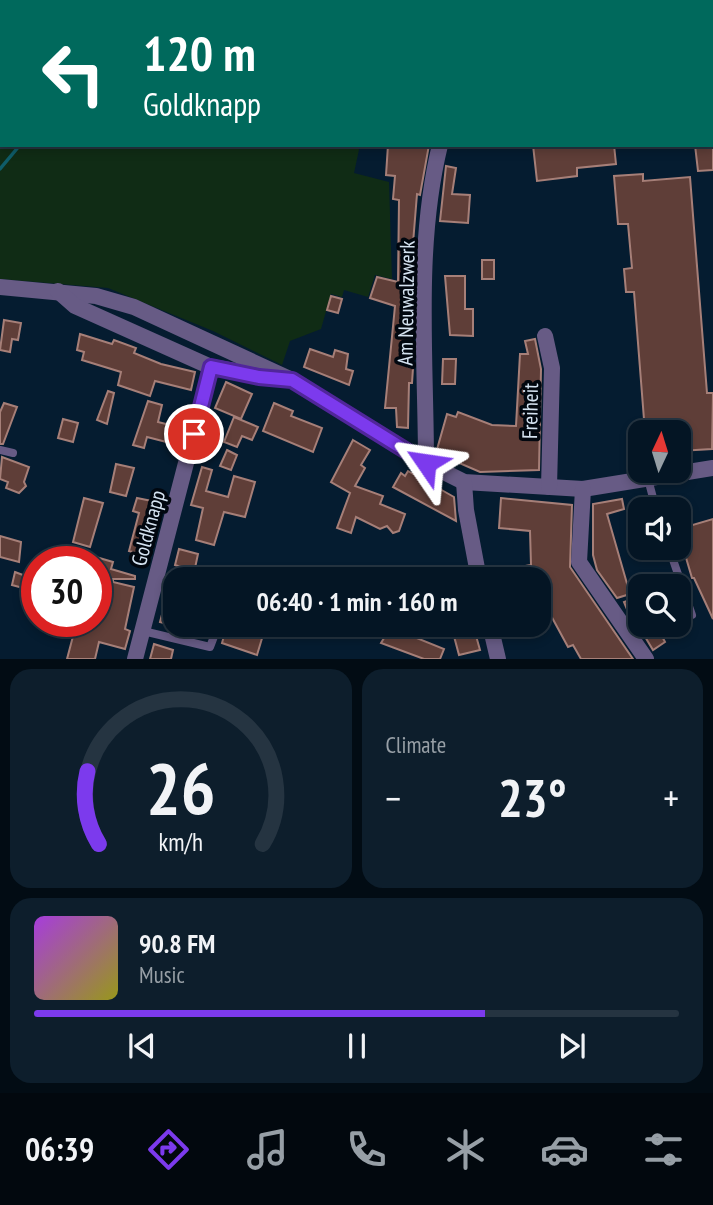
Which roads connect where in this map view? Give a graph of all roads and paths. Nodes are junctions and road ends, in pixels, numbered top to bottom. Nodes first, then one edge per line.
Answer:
1 (440, 147) edge
2 (0, 287) edge
3 (58, 292) junction
4 (545, 337) dead end
5 (211, 367) junction
6 (292, 380) junction
7 (0, 450) edge
8 (13, 453) dead end
9 (426, 463) junction
10 (713, 468) edge
11 (691, 472) edge
12 (464, 482) junction
13 (628, 482) edge
14 (549, 487) junction
15 (583, 489) junction
16 (673, 560) edge
17 (477, 567) edge
18 (692, 615) dead end
19 (143, 631) junction
20 (163, 636) edge
21 (168, 637) edge
22 (214, 637) edge
23 (493, 637) edge
24 (135, 659) edge
25 (498, 659) edge
26 (646, 659) edge

1 - 9 street, Am Neuwalzwerk
2 - 3 street
3 - 5 street
3 - 6 street
4 - 14 street, Freiheit
5 - 6 street
5 - 19 street, Goldknapp
6 - 9 street
7 - 8 lane
9 - 12 street
10 - 11 street
12 - 14 street
12 - 17 street
13 - 15 street
14 - 15 street
15 - 26 street
16 - 18 lane
19 - 20 lane
19 - 24 street, Goldknapp
21 - 22 lane
23 - 25 street

